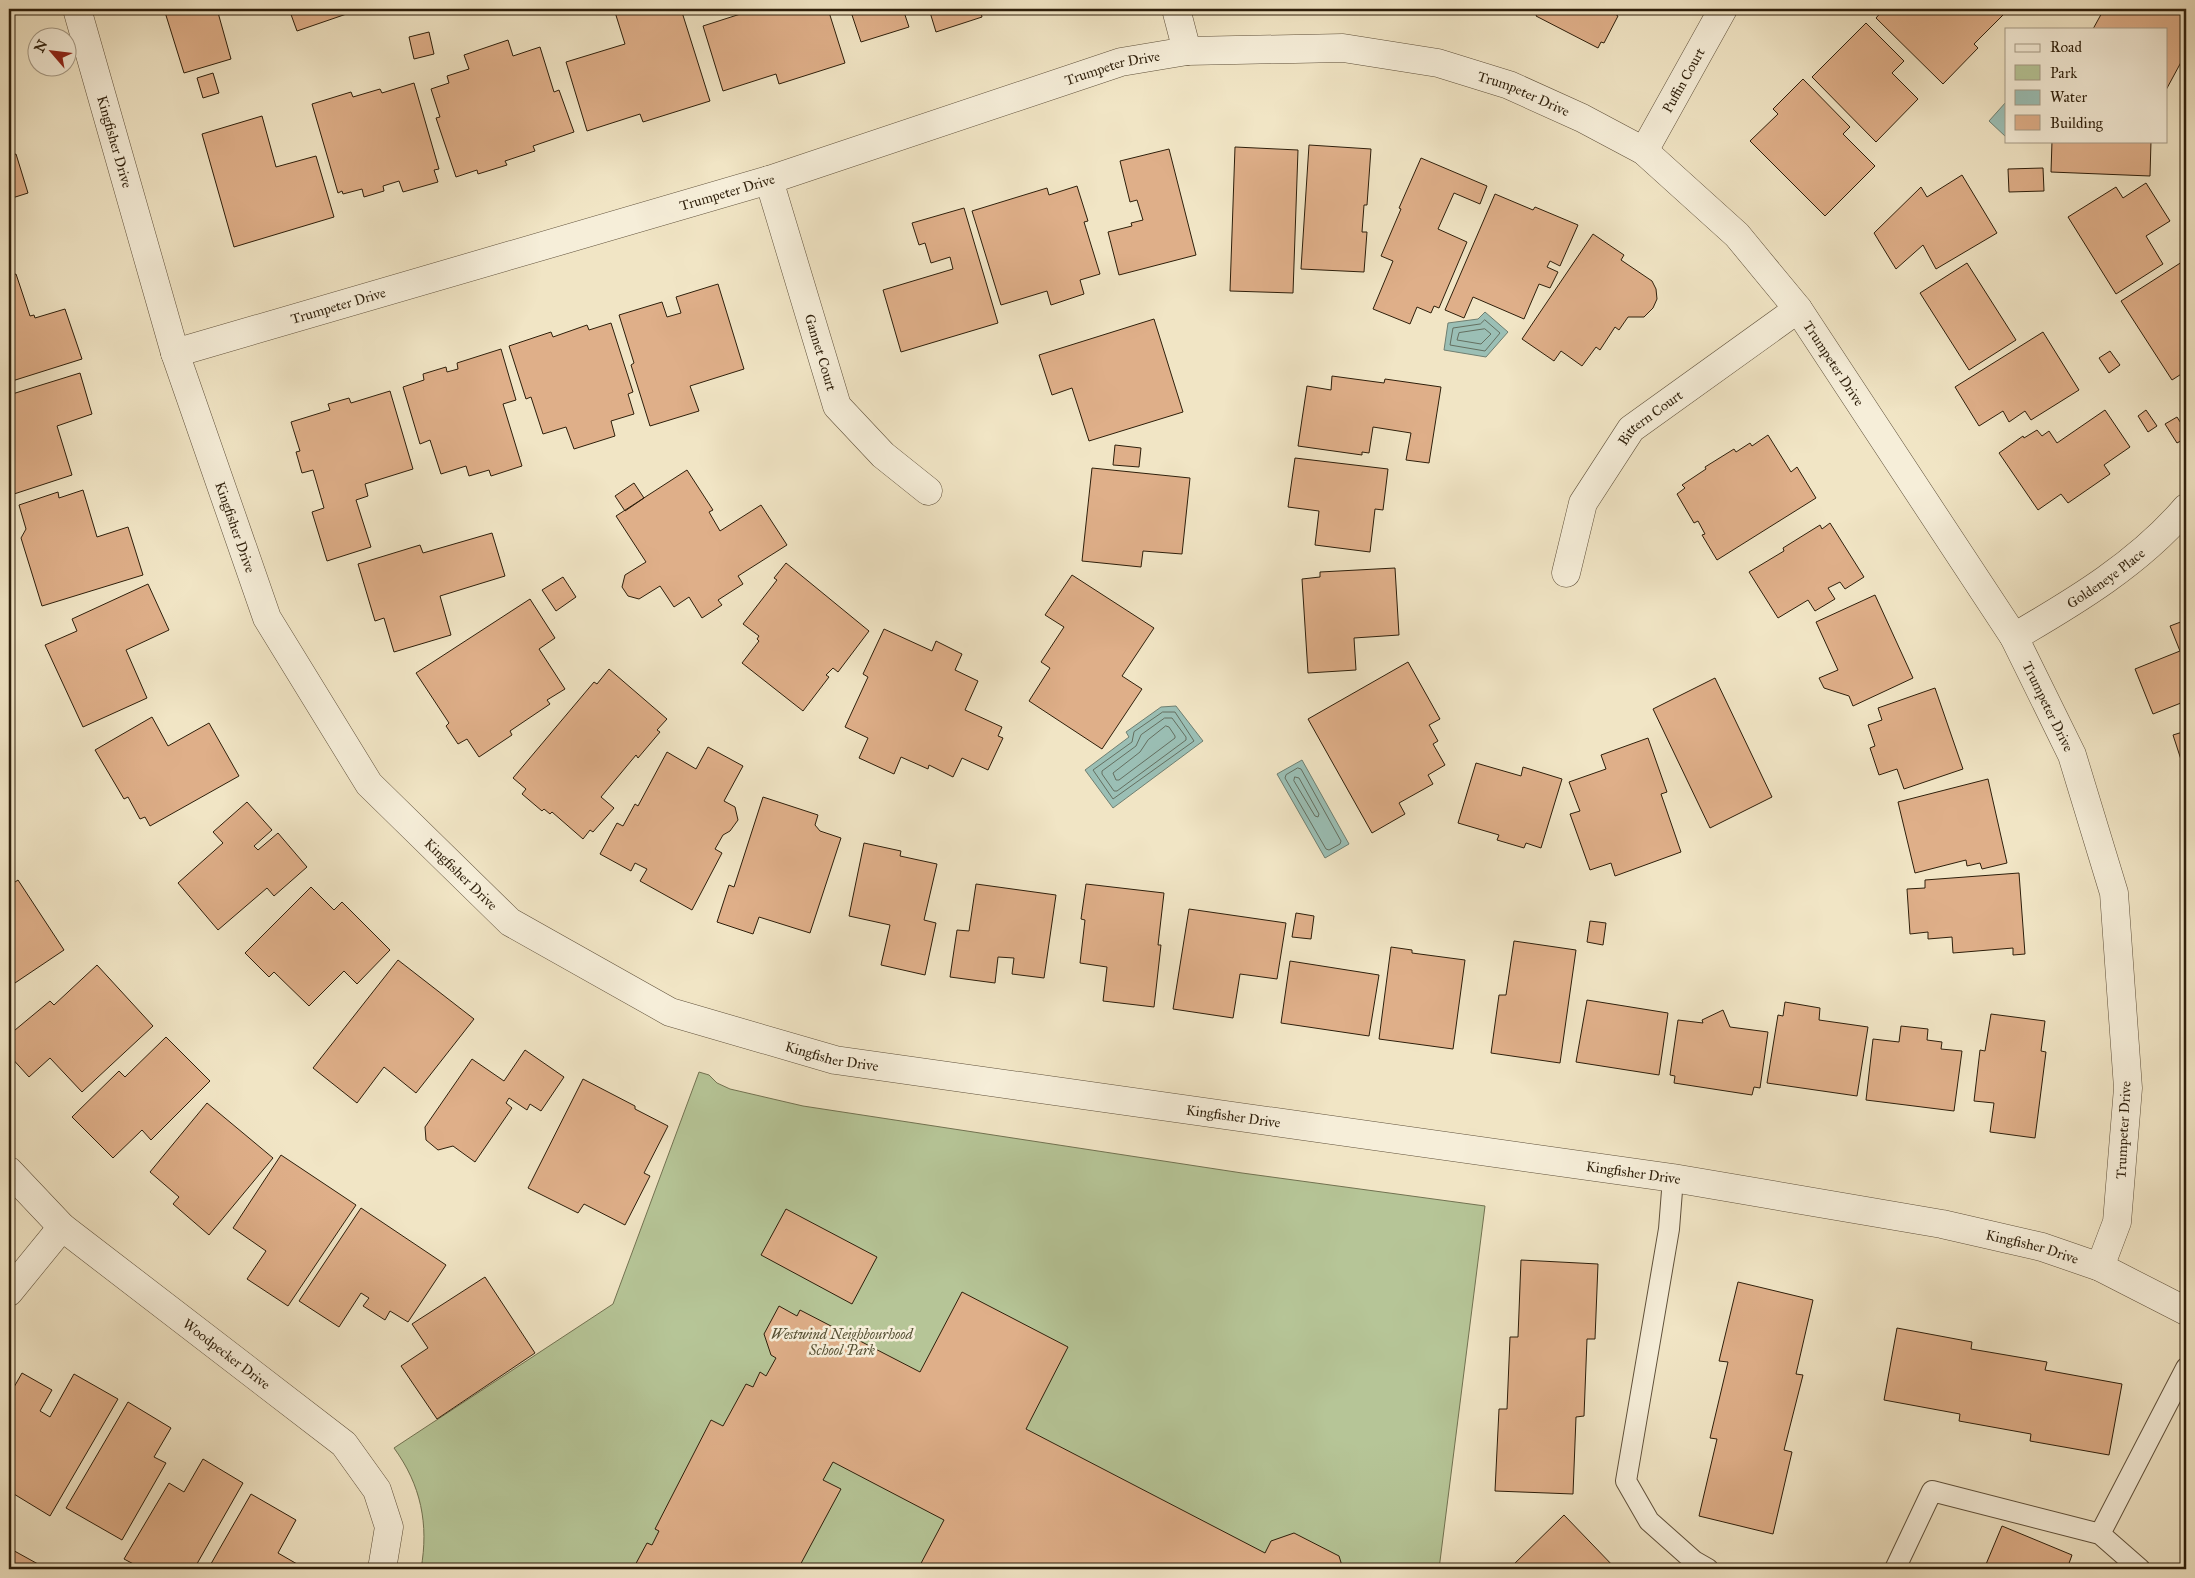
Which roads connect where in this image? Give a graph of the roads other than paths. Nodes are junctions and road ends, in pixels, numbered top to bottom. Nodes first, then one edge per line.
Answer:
1 (76, 9) edge
2 (1176, 9) edge
3 (1723, 9) edge
4 (1187, 51) junction
5 (1644, 151) junction
6 (769, 180) junction
7 (1798, 309) junction
8 (174, 353) junction
9 (928, 491) dead end
10 (2186, 508) edge
11 (1566, 573) dead end
12 (2014, 637) junction
13 (9, 1171) edge
14 (1673, 1178) junction
15 (62, 1227) junction
16 (2100, 1267) junction
17 (9, 1292) edge
18 (2186, 1311) edge
19 (2186, 1368) edge
20 (2100, 1534) junction
21 (382, 1569) edge
22 (1708, 1569) edge
23 (1895, 1569) edge
24 (2140, 1569) edge

1 - 8 street, Kingfisher Drive
2 - 4 street
3 - 5 street, Puffin Court
4 - 5 street, Trumpeter Drive
4 - 6 street, Trumpeter Drive
5 - 7 street, Trumpeter Drive
6 - 8 street, Trumpeter Drive
6 - 9 street, Gannet Court
7 - 11 street, Bittern Court
7 - 12 street, Trumpeter Drive
8 - 14 street, Kingfisher Drive
10 - 12 street, Goldeneye Place
12 - 16 street, Trumpeter Drive
13 - 15 street, Woodpecker Drive
14 - 16 street, Kingfisher Drive
14 - 22 lane
15 - 17 street
15 - 21 street, Woodpecker Drive
16 - 18 street, Kingfisher Drive
19 - 20 lane
20 - 23 lane
20 - 24 lane

